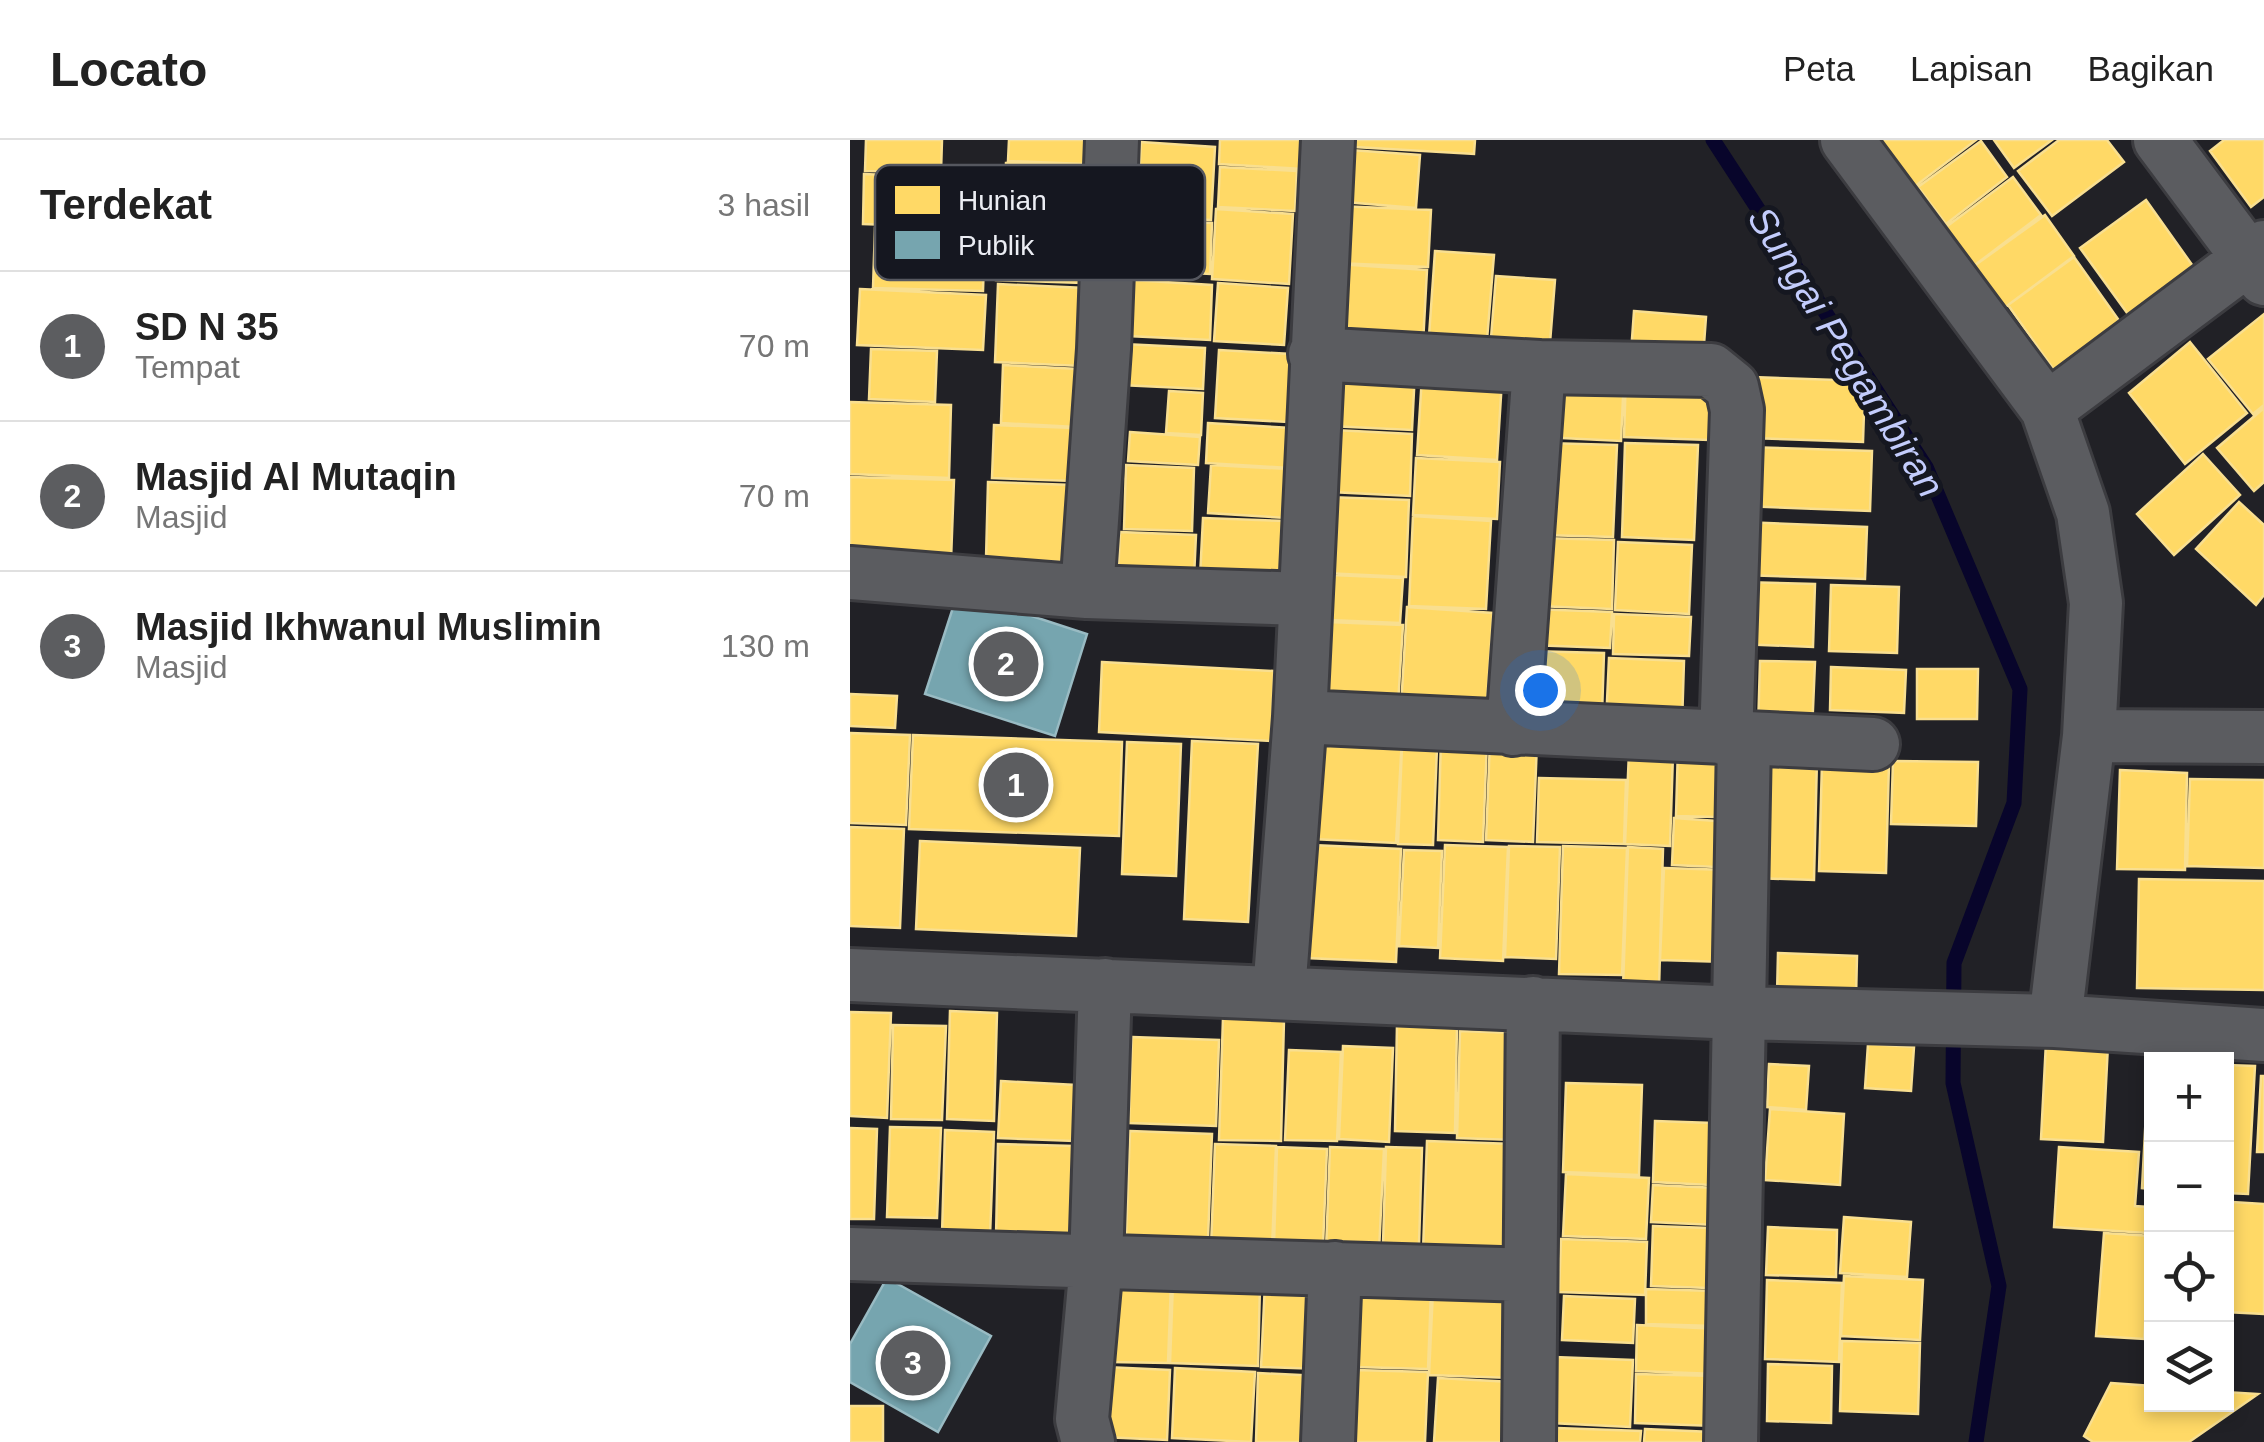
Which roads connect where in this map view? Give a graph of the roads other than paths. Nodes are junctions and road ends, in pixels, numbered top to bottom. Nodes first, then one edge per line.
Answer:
1 (1112, 140) edge
2 (1328, 140) edge
3 (1847, 140) edge
4 (2160, 140) edge
5 (1111, 165) edge
6 (2258, 262) edge
7 (1107, 280) edge
8 (1316, 354) junction
9 (1539, 367) junction
10 (2046, 409) junction
11 (850, 572) edge
12 (1087, 592) junction
13 (1305, 599) junction
14 (1300, 717) junction
15 (1513, 729) junction
16 (2090, 736) junction
17 (2264, 738) edge
18 (1735, 739) junction
19 (1872, 744) dead end
20 (850, 975) edge
21 (1105, 985) junction
22 (1280, 992) junction
23 (1533, 1003) junction
24 (1738, 1013) junction
25 (2046, 1021) junction
26 (2264, 1035) edge
27 (850, 1254) edge
28 (1096, 1264) junction
29 (1336, 1268) junction
30 (1530, 1275) junction
31 (1088, 1442) edge
32 (1328, 1442) edge
33 (1528, 1442) edge
34 (1731, 1442) edge

1 - 5 street
2 - 8 street
3 - 10 street
4 - 6 street
6 - 10 street
7 - 12 street
8 - 9 street
8 - 13 street
9 - 15 street
9 - 18 street
10 - 16 street
11 - 12 street
12 - 13 street
13 - 14 street
14 - 15 street
14 - 22 street
15 - 18 street
16 - 17 street
16 - 25 street
18 - 19 street
18 - 24 street
20 - 21 street
21 - 22 street
21 - 28 street
22 - 23 street
23 - 24 street
23 - 30 street
24 - 25 street
24 - 34 street
25 - 26 street
27 - 28 street
28 - 29 street
28 - 31 street
29 - 30 street
29 - 32 street
30 - 33 street

